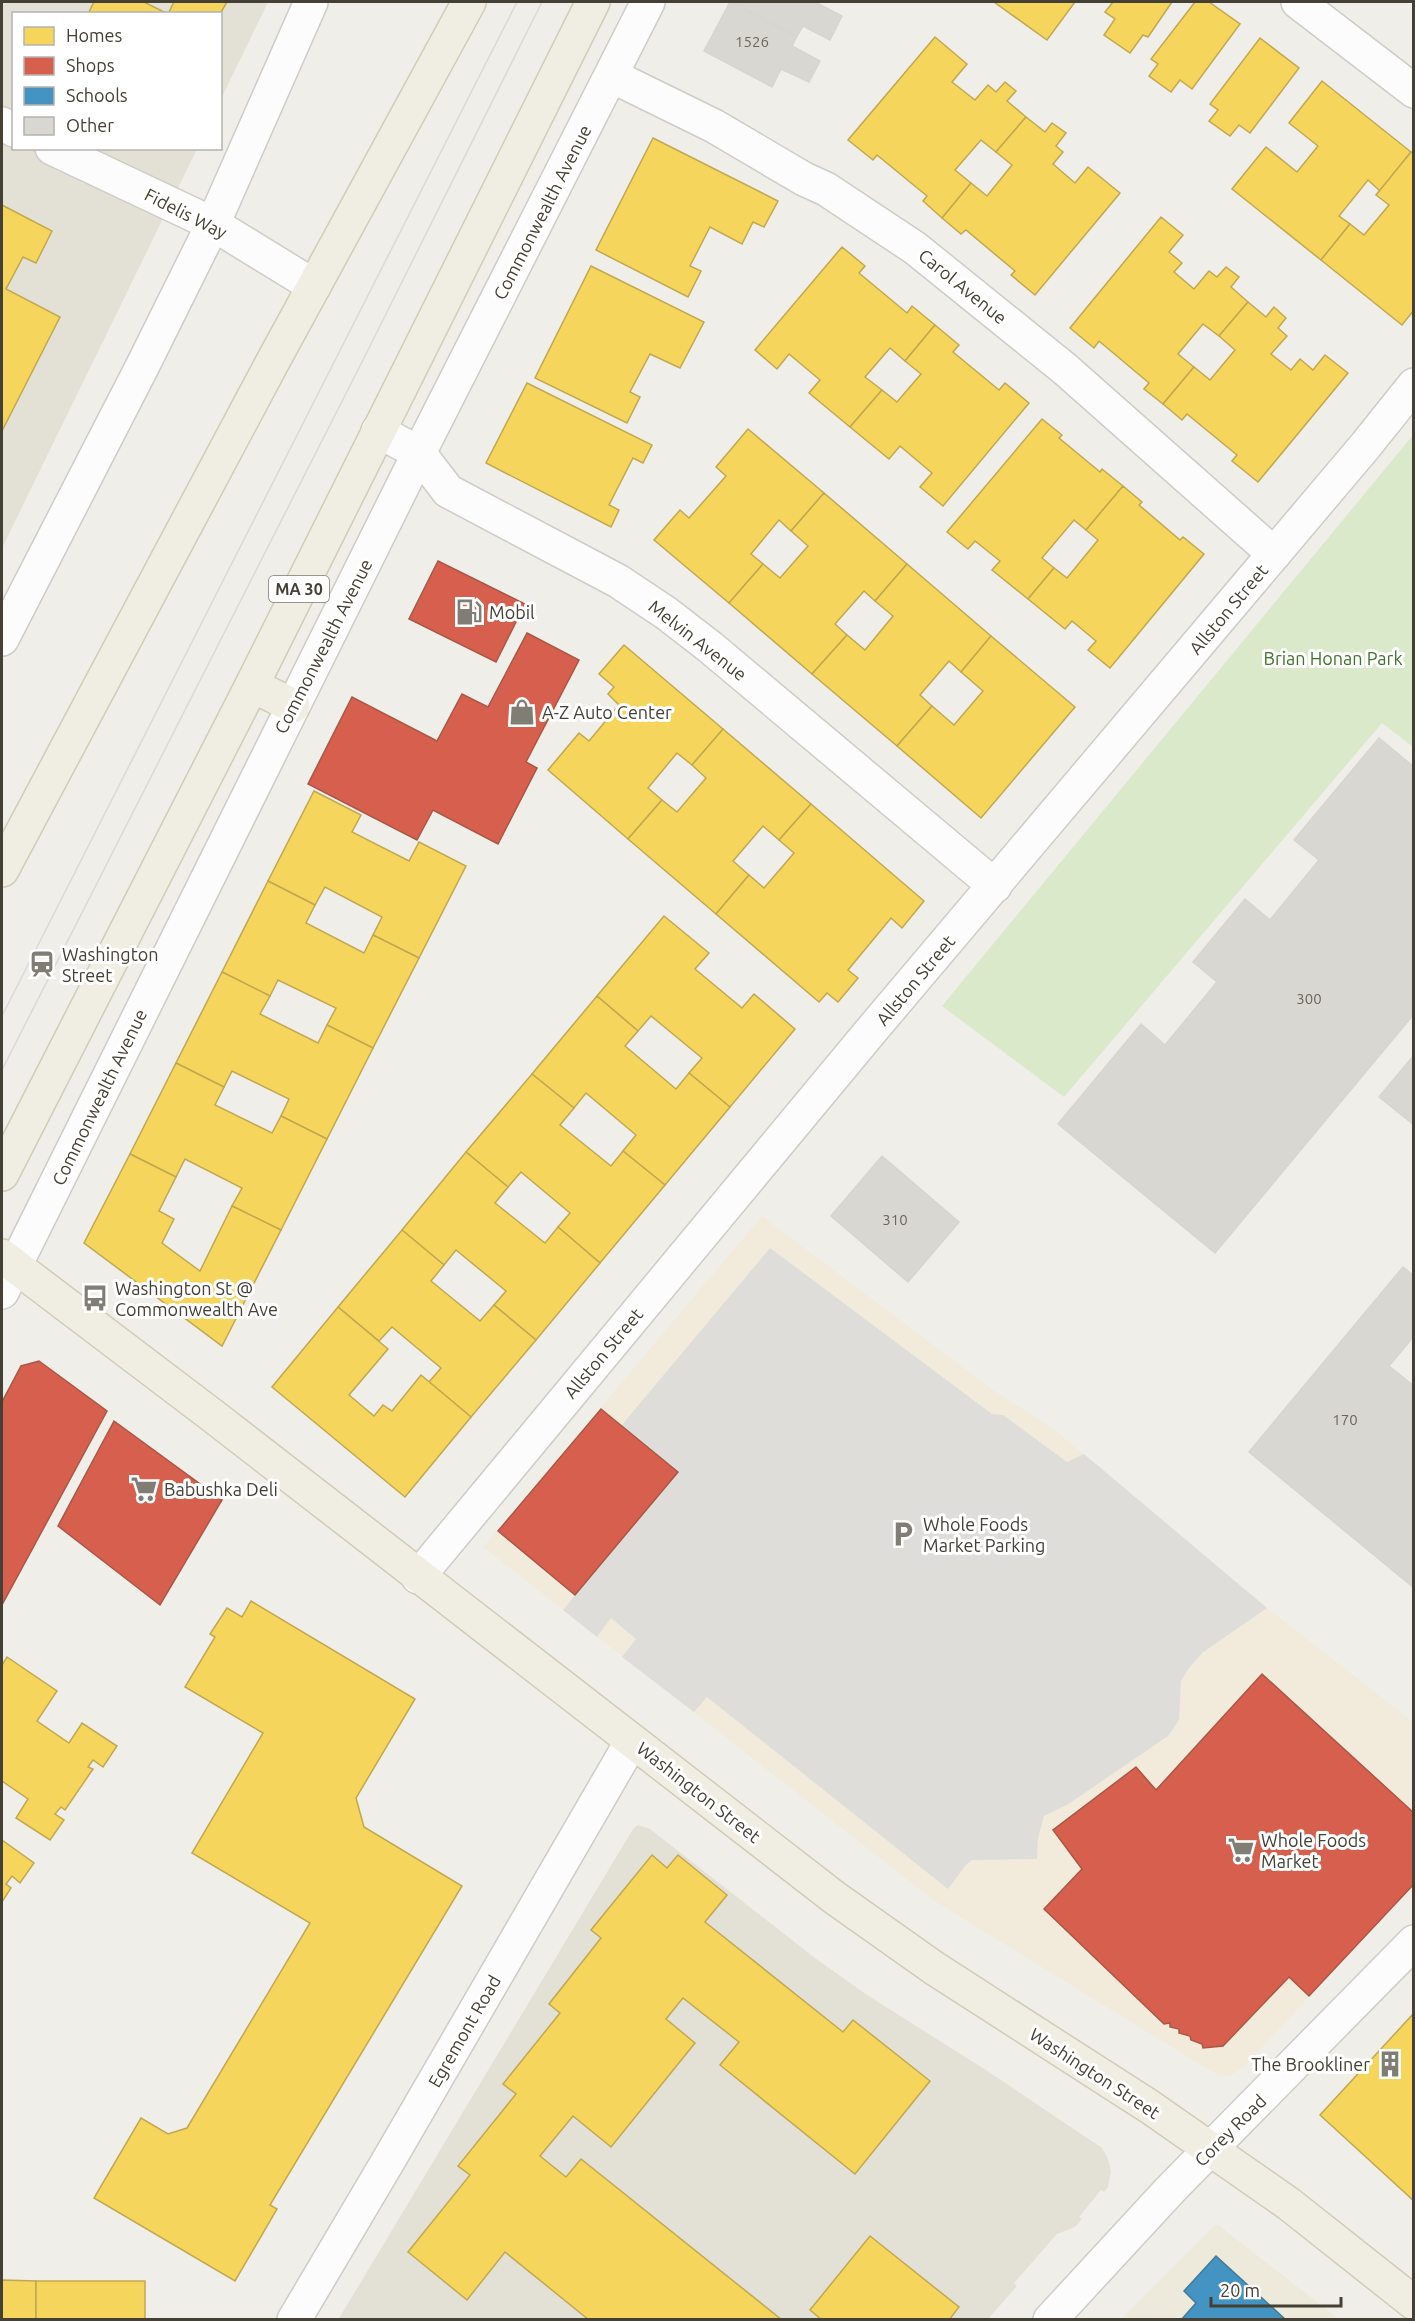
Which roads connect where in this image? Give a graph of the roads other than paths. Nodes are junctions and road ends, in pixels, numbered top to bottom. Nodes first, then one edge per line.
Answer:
1 (311, 2) edge
2 (469, 2) edge
3 (593, 2) edge
4 (648, 2) edge
5 (1298, 2) edge
6 (612, 76) junction
7 (1413, 91) edge
8 (56, 150) edge
9 (213, 224) junction
10 (314, 286) junction
11 (1413, 386) edge
12 (378, 431) junction
13 (419, 453) junction
14 (1274, 554) junction
15 (2, 639) edge
16 (252, 685) junction
17 (293, 706) junction
18 (2, 870) edge
19 (994, 886) junction
20 (2, 1174) edge
21 (6, 1272) edge
22 (418, 1577) junction
23 (632, 1741) junction
24 (1413, 1942) edge
25 (1210, 2149) junction
26 (1413, 2303) edge
27 (294, 2319) edge
28 (1050, 2319) edge

1 - 9 street
2 - 10 main road
3 - 12 main road, MA 30
4 - 6 street, Commonwealth Avenue
5 - 7 street
6 - 13 street, Commonwealth Avenue
6 - 14 street, Carol Avenue
8 - 9 street, Fidelis Way
9 - 10 street, Fidelis Way
9 - 15 street
10 - 18 main road
11 - 14 street, Allston Street
12 - 13 street, Melvin Avenue
12 - 16 main road, MA 30
13 - 17 street, Commonwealth Avenue
13 - 19 street, Melvin Avenue
14 - 19 street, Allston Street
16 - 17 main road
16 - 20 main road, MA 30
17 - 21 street, Commonwealth Avenue
19 - 22 street, Allston Street
21 - 22 main road, Washington Street
22 - 23 main road, Washington Street
23 - 25 main road, Washington Street
23 - 27 street, Egremont Road
24 - 25 street, Corey Road
25 - 26 main road, Washington Street
25 - 28 street, Corey Road

